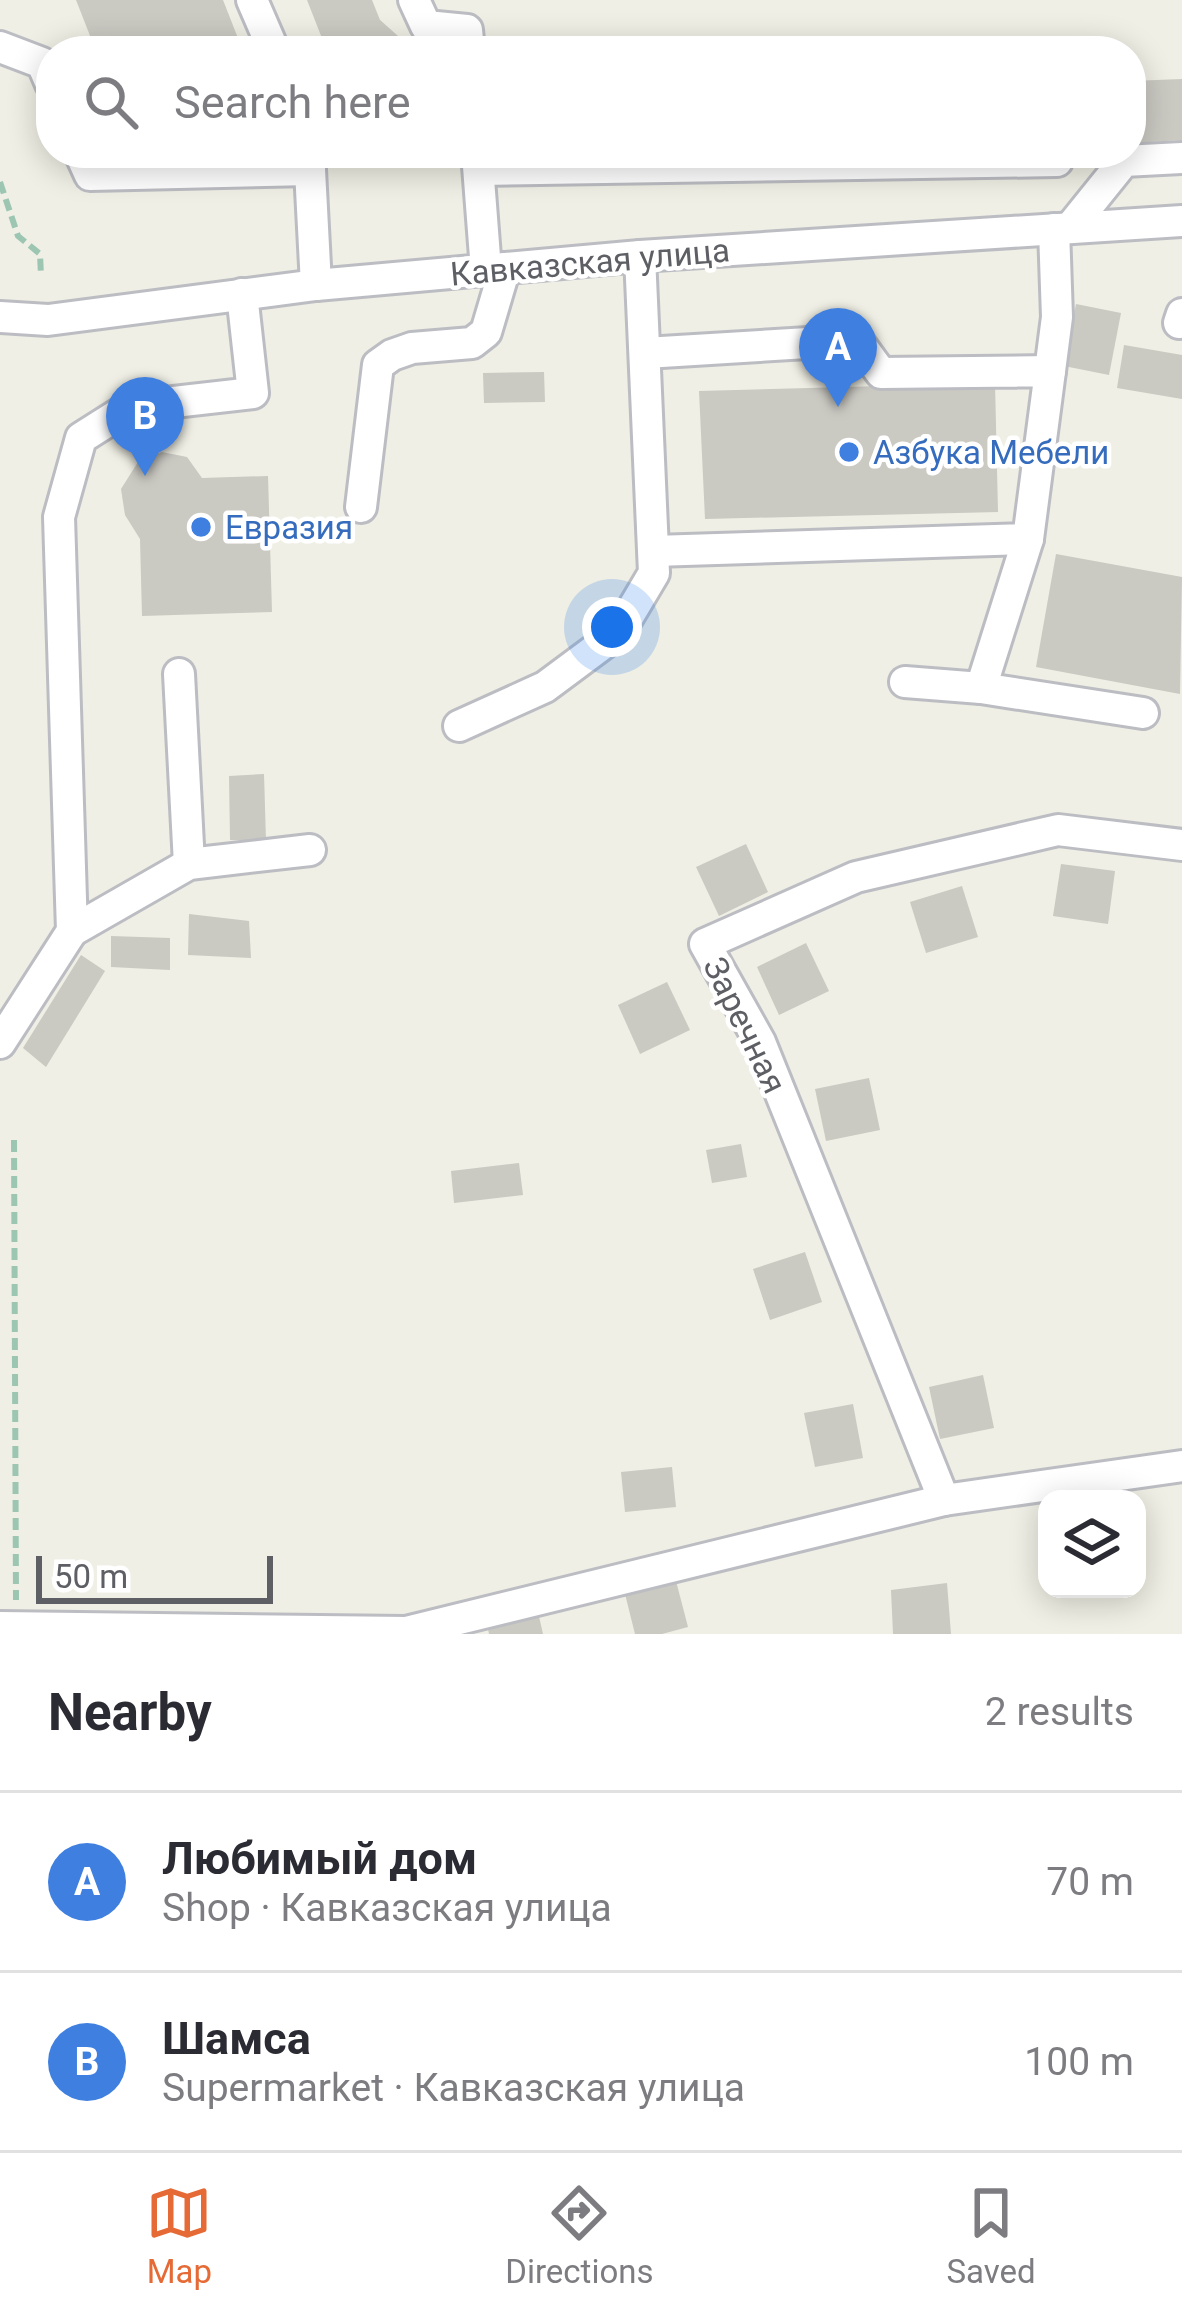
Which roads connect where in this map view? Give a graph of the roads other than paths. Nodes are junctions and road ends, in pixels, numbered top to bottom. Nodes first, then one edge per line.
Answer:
1 (252, 0) edge
2 (414, 0) edge
3 (268, 36) edge
4 (468, 36) edge
5 (0, 47) edge
6 (36, 61) edge
7 (1182, 158) edge
8 (1146, 159) edge
9 (87, 168) edge
10 (199, 168) edge
11 (308, 168) edge
12 (479, 168) edge
13 (1117, 168) edge
14 (1179, 226) edge
15 (1062, 229) junction
16 (640, 256) junction
17 (496, 269) junction
18 (316, 285) junction
19 (242, 293) junction
20 (0, 316) edge
21 (645, 353) junction
22 (1051, 371) junction
23 (361, 506) dead end
24 (1028, 539) junction
25 (654, 551) junction
26 (179, 674) dead end
27 (905, 682) dead end
28 (982, 688) junction
29 (1143, 712) dead end
30 (459, 726) dead end
31 (1182, 845) edge
32 (310, 850) dead end
33 (189, 864) junction
34 (72, 932) junction
35 (0, 1043) edge
36 (1182, 1466) edge
37 (944, 1500) junction
38 (8, 1627) edge
39 (366, 1633) edge

1 - 3 street
2 - 4 street
5 - 6 street
7 - 8 street
9 - 10 street
11 - 18 street
12 - 17 street
13 - 15 street
14 - 15 street, Кавказская улица
15 - 16 street, Кавказская улица
15 - 22 street
16 - 17 street, Кавказская улица
16 - 21 street
17 - 18 street, Кавказская улица
17 - 23 street
18 - 19 street, Кавказская улица
19 - 20 street, Кавказская улица
19 - 34 street
21 - 22 street
21 - 25 street
22 - 24 street
24 - 25 street
24 - 28 street
25 - 30 street
26 - 33 street
27 - 28 street
28 - 29 street
31 - 37 street, Заречная
32 - 33 street
33 - 34 street
34 - 35 street
36 - 37 street
37 - 39 street
38 - 39 street

